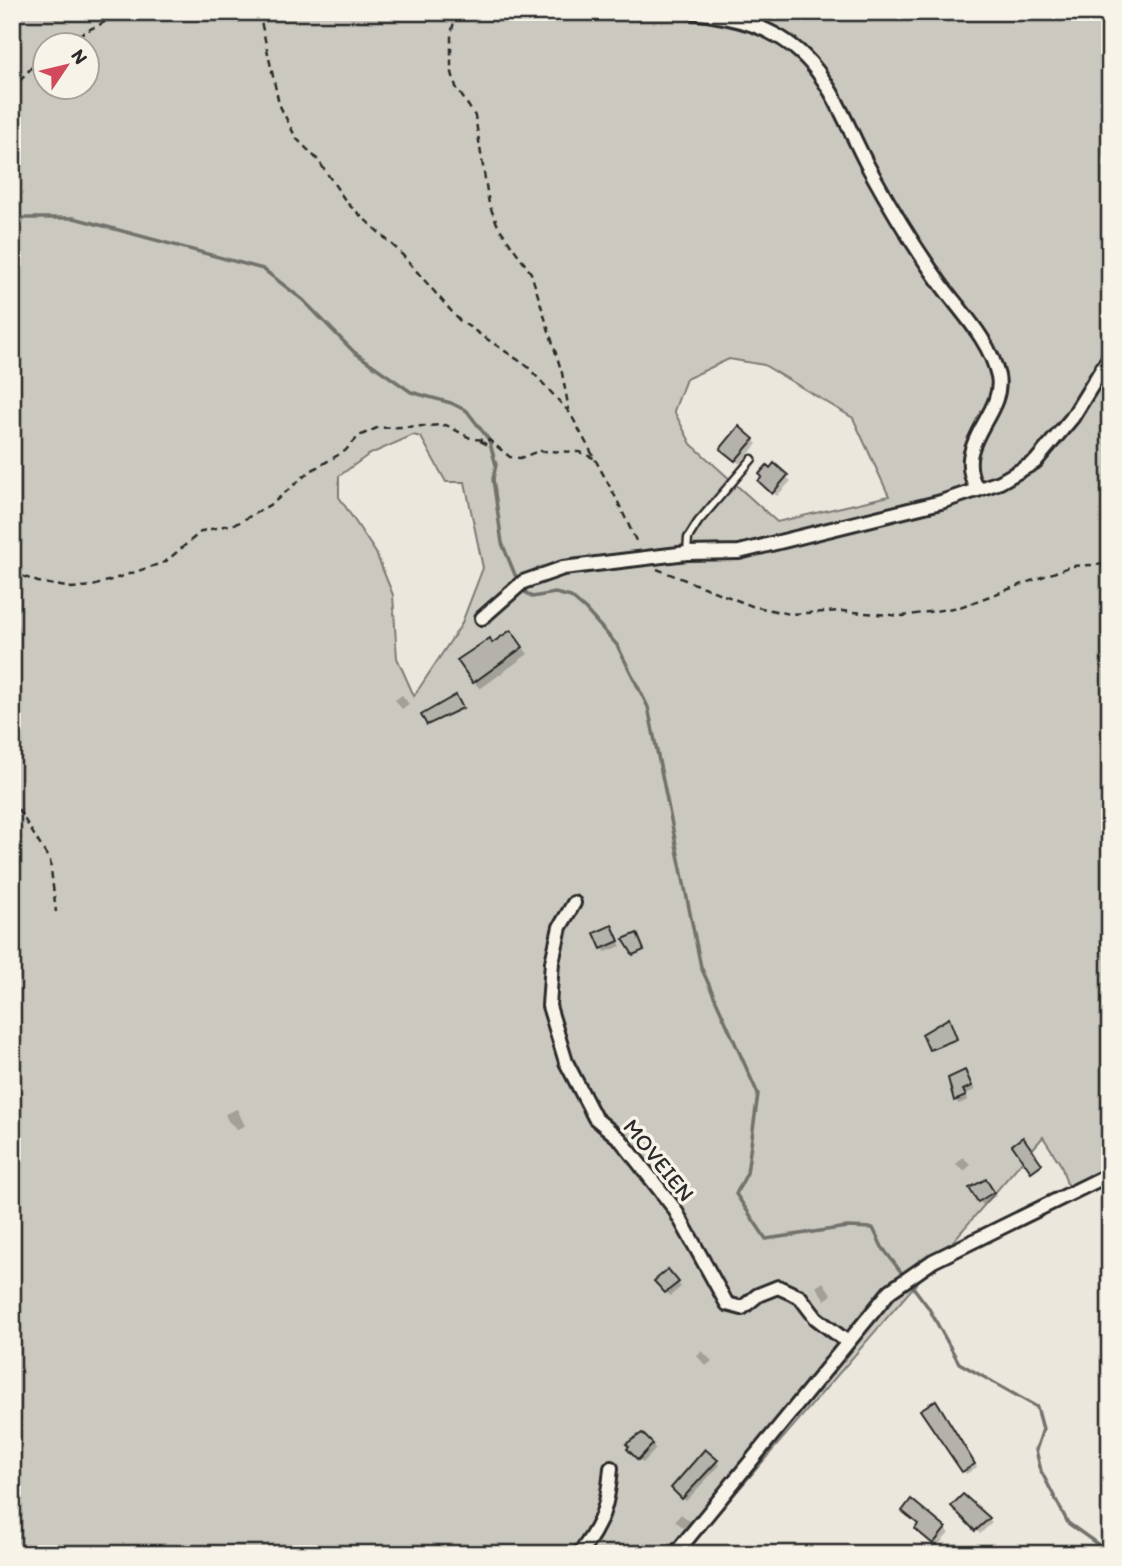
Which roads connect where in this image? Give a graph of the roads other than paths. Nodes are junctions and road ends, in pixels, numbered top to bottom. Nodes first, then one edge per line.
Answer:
1 (693, 12) edge
2 (1110, 356) edge
3 (752, 459) dead end
4 (978, 490) junction
5 (687, 553) junction
6 (482, 618) dead end
7 (574, 903) dead end
8 (1110, 1174) edge
9 (846, 1341) junction
10 (611, 1468) dead end
11 (579, 1554) edge
12 (675, 1554) edge

1 - 4 street
2 - 4 street
3 - 5 lane
4 - 5 street
5 - 6 street
7 - 9 street, MOVEIEN
8 - 9 street
9 - 12 street
10 - 11 street

